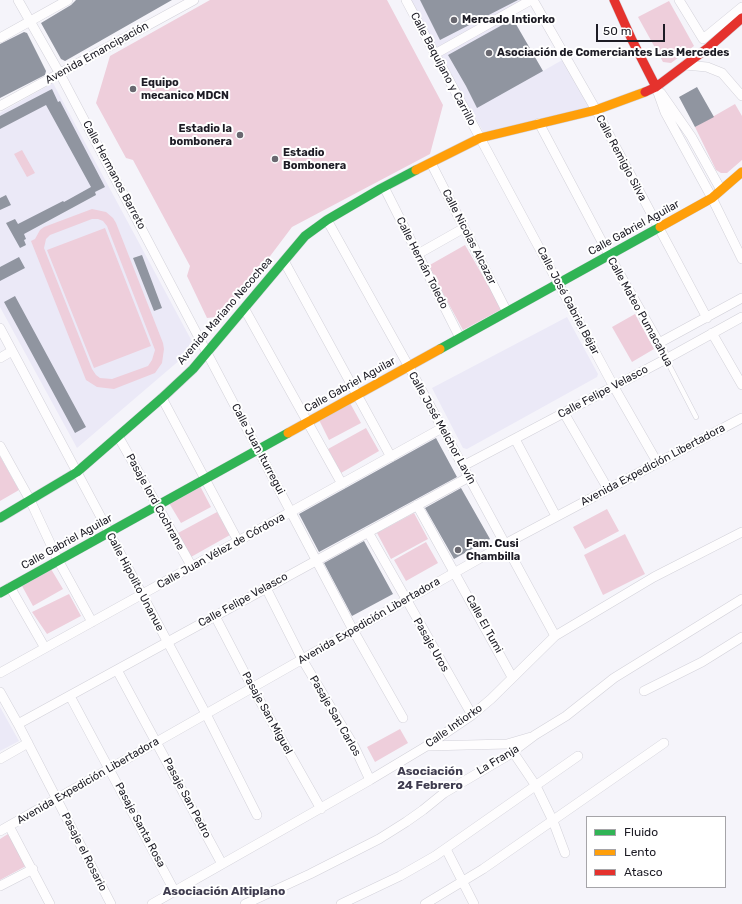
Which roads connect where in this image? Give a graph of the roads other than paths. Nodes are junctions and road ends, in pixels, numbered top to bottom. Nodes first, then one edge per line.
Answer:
1 (18, 0) edge
2 (68, 0) edge
3 (194, 0) edge
4 (406, 0) edge
5 (532, 0) edge
6 (608, 0) edge
7 (614, 0) edge
8 (679, 0) edge
9 (742, 7) edge
10 (742, 18) edge
11 (30, 21) junction
12 (0, 38) edge
13 (632, 40) junction
14 (434, 54) junction
15 (685, 65) junction
16 (60, 74) junction
17 (656, 86) junction
18 (742, 96) edge
19 (0, 106) edge
20 (596, 110) junction
21 (539, 123) junction
22 (480, 138) junction
23 (431, 163) junction
24 (742, 172) edge
25 (384, 187) junction
26 (721, 190) junction
27 (712, 198) junction
28 (327, 220) junction
29 (464, 228) junction
30 (658, 228) junction
31 (418, 254) junction
32 (609, 256) junction
33 (742, 259) edge
34 (284, 261) junction
35 (558, 284) junction
36 (742, 298) edge
37 (244, 308) junction
38 (507, 312) junction
39 (742, 317) edge
40 (707, 318) junction
41 (0, 328) edge
42 (712, 333) junction
43 (460, 338) junction
44 (659, 343) junction
45 (12, 351) junction
46 (207, 352) junction
47 (0, 358) edge
48 (666, 359) junction
49 (409, 366) junction
50 (742, 385) edge
51 (614, 387) junction
52 (357, 395) junction
53 (162, 398) junction
54 (564, 413) junction
55 (696, 417) dead end
56 (742, 418) edge
57 (308, 422) junction
58 (442, 428) junction
59 (118, 436) junction
60 (515, 439) junction
61 (0, 446) edge
62 (258, 450) junction
63 (391, 457) junction
64 (657, 462) junction
65 (463, 466) junction
66 (76, 472) junction
67 (469, 477) junction
68 (204, 480) junction
69 (342, 484) junction
70 (608, 489) junction
71 (30, 500) junction
72 (417, 505) junction
73 (157, 506) junction
74 (291, 512) junction
75 (556, 516) junction
76 (0, 518) edge
77 (109, 532) junction
78 (368, 532) junction
79 (742, 532) edge
80 (238, 541) junction
81 (505, 544) junction
82 (58, 560) junction
83 (316, 560) junction
84 (192, 567) junction
85 (455, 572) junction
86 (10, 587) junction
87 (266, 588) junction
88 (0, 593) edge
89 (142, 594) junction
90 (742, 599) edge
91 (406, 600) junction
92 (216, 616) junction
93 (92, 622) junction
94 (353, 630) junction
95 (555, 636) junction
96 (742, 637) edge
97 (167, 642) junction
98 (45, 648) junction
99 (302, 659) junction
100 (117, 670) junction
101 (0, 673) edge
102 (512, 677) junction
103 (252, 688) junction
104 (644, 691) dead end
105 (0, 692) edge
106 (70, 696) junction
107 (206, 714) junction
108 (472, 715) junction
109 (403, 718) dead end
110 (18, 724) junction
111 (536, 735) junction
112 (157, 742) junction
113 (664, 743) dead end
114 (28, 744) junction
115 (425, 746) junction
116 (513, 752) junction
117 (578, 756) dead end
118 (0, 759) edge
119 (110, 769) junction
120 (370, 780) junction
121 (536, 786) junction
122 (56, 799) junction
123 (321, 809) junction
124 (257, 815) dead end
125 (553, 821) junction
126 (9, 826) junction
127 (0, 831) edge
128 (446, 849) junction
129 (565, 853) dead end
130 (222, 864) junction
131 (33, 869) junction
132 (463, 881) junction
133 (0, 886) edge
134 (175, 892) junction
135 (50, 904) edge
136 (111, 904) edge
137 (152, 904) edge
138 (245, 904) edge
139 (342, 904) edge
140 (425, 904) edge
141 (474, 904) edge

1 - 11 street, Calle Hermanos Barreto
2 - 11 street
3 - 16 street, Avenida Emancipación
4 - 14 street, Calle Baquíjano y Carrillo
5 - 14 street
5 - 20 street, Calle Remigio Silva
6 - 13 street
7 - 13 street
8 - 9 street
10 - 15 street, Avenida Mariano Necochea
11 - 12 street
11 - 16 street, Calle Hermanos Barreto
13 - 17 street
14 - 22 street, Calle Baquíjano y Carrillo
15 - 17 street, Avenida Mariano Necochea
15 - 18 street
16 - 19 street, Avenida Emancipación
16 - 46 street, Calle Hermanos Barreto
17 - 20 street, Avenida Mariano Necochea
17 - 26 street
17 - 27 street
20 - 21 street, Avenida Mariano Necochea
20 - 30 street, Calle Remigio Silva
21 - 22 street, Avenida Mariano Necochea
21 - 32 street, Calle Mateo Pumacahua
22 - 23 street, Avenida Mariano Necochea
22 - 35 street, Calle José Gabriel Béjar
23 - 25 street, Avenida Mariano Necochea
23 - 29 street, Calle Nicolas Alcazar
24 - 26 street, Calle Gabriel Aguilar
25 - 28 street, Avenida Mariano Necochea
25 - 31 street, Calle Hernán Toledo
26 - 27 street, Calle Gabriel Aguilar
27 - 30 street, Calle Gabriel Aguilar
27 - 33 street
28 - 34 street, Avenida Mariano Necochea
28 - 49 street, Calle José Melchor Lavín
29 - 31 street
29 - 38 street, Calle Nicolas Alcazar
30 - 32 street, Calle Gabriel Aguilar
30 - 40 street, Calle Remigio Silva
31 - 43 street, Calle Hernán Toledo
32 - 35 street, Calle Gabriel Aguilar
32 - 44 street, Calle Mateo Pumacahua
34 - 37 street, Avenida Mariano Necochea
34 - 52 street
35 - 38 street, Calle Gabriel Aguilar
35 - 51 street, Calle José Gabriel Béjar
36 - 40 street
37 - 46 street, Avenida Mariano Necochea
37 - 57 street
38 - 43 street, Calle Gabriel Aguilar
39 - 42 street, Calle Felipe Velasco
40 - 44 street
41 - 45 street, Calle Hipolito Unanue
42 - 48 street, Calle Felipe Velasco
42 - 50 street
43 - 49 street, Calle Gabriel Aguilar
44 - 48 street, Calle Mateo Pumacahua
45 - 47 street
45 - 66 street, Calle Hipolito Unanue
46 - 53 street, Avenida Mariano Necochea
46 - 62 street, Calle Juan Iturregui
48 - 51 street, Calle Felipe Velasco
48 - 55 lane, Calle Mateo Pumacahua
49 - 52 street, Calle Gabriel Aguilar
49 - 58 street, Calle José Melchor Lavín
51 - 54 street, Calle Felipe Velasco
51 - 64 street, Calle José Gabriel Béjar
52 - 57 street, Calle Gabriel Aguilar
52 - 63 street
53 - 59 street, Avenida Mariano Necochea
53 - 68 street
54 - 60 street, Calle Felipe Velasco
54 - 70 street
56 - 64 street, Avenida Expedición Libertadora
57 - 62 street, Calle Gabriel Aguilar
57 - 69 street
58 - 63 street, Calle Juan Vélez de Córdova
58 - 65 street, Calle José Melchor Lavín
59 - 66 street, Avenida Mariano Necochea
59 - 73 street, Pasaje lord Cochrane
60 - 65 street, Calle Felipe Velasco
60 - 75 street
61 - 71 street
62 - 68 street, Calle Gabriel Aguilar
62 - 74 street, Calle Juan Iturregui
63 - 69 street, Calle Juan Vélez de Córdova
64 - 70 street, Avenida Expedición Libertadora
65 - 67 street, Calle José Melchor Lavín
66 - 71 street, Avenida Mariano Necochea
66 - 77 street, Calle Hipolito Unanue
67 - 72 street, Calle Felipe Velasco
67 - 81 street, Calle José Melchor Lavín
68 - 73 street, Calle Gabriel Aguilar
68 - 80 street
69 - 74 street, Calle Juan Vélez de Córdova
70 - 75 street, Avenida Expedición Libertadora
71 - 76 street, Avenida Mariano Necochea
71 - 82 street
72 - 78 street, Calle Felipe Velasco
72 - 85 street, Calle El Tumi
73 - 77 street, Calle Gabriel Aguilar
73 - 84 street, Pasaje lord Cochrane
74 - 80 street, Calle Juan Vélez de Córdova
74 - 83 street, Calle Juan Iturregui
75 - 81 street, Avenida Expedición Libertadora
77 - 82 street, Calle Gabriel Aguilar
77 - 89 street, Calle Hipolito Unanue
78 - 83 street, Calle Felipe Velasco
78 - 91 street, Pasaje Uros
79 - 95 street, Calle Intiorko
80 - 84 street, Calle Juan Vélez de Córdova
81 - 85 street, Avenida Expedición Libertadora
81 - 95 street, Calle José Melchor Lavín
82 - 86 street, Calle Gabriel Aguilar
82 - 93 street
83 - 87 street, Calle Felipe Velasco
83 - 94 street, Calle Juan Iturregui
84 - 89 street, Calle Juan Vélez de Córdova
85 - 91 street, Avenida Expedición Libertadora
85 - 102 street, Calle El Tumi
86 - 88 street, Calle Gabriel Aguilar
86 - 98 street
87 - 92 street, Calle Felipe Velasco
87 - 99 street, Pasaje San Carlos
89 - 93 street, Calle Juan Vélez de Córdova
89 - 97 street, Calle Hipolito Unanue
90 - 111 street, La Franja
91 - 94 street, Avenida Expedición Libertadora
91 - 108 street, Pasaje Uros
92 - 97 street, Calle Felipe Velasco
92 - 103 street, Pasaje San Miguel
93 - 98 street, Calle Juan Vélez de Córdova
94 - 99 street, Avenida Expedición Libertadora
94 - 109 street, Calle Juan Iturregui
95 - 102 street, Calle Intiorko
96 - 104 street
97 - 100 street, Calle Felipe Velasco
97 - 107 street, Calle Hipolito Unanue
98 - 101 street, Calle Juan Vélez de Córdova
99 - 103 street, Avenida Expedición Libertadora
99 - 120 street, Pasaje San Carlos
100 - 106 street, Calle Felipe Velasco
100 - 112 street, Pasaje San Pedro
102 - 108 street, Calle Intiorko
103 - 107 street, Avenida Expedición Libertadora
103 - 123 street, Pasaje San Miguel
105 - 110 street, Pasaje el Rosario
106 - 110 street, Calle Felipe Velasco
106 - 119 street, Pasaje Santa Rosa
107 - 112 street, Avenida Expedición Libertadora
107 - 124 street, Calle Hipolito Unanue
108 - 115 street, Calle Intiorko
110 - 114 street, Pasaje el Rosario
111 - 115 street
111 - 116 street, La Franja
112 - 119 street, Avenida Expedición Libertadora
112 - 130 street, Pasaje San Pedro
113 - 125 street
114 - 118 street
114 - 122 street, Pasaje el Rosario
115 - 120 street, Calle Intiorko
116 - 121 street
116 - 138 street, La Franja
117 - 121 street
119 - 122 street, Avenida Expedición Libertadora
119 - 134 street, Pasaje Santa Rosa
120 - 123 street, Calle Intiorko
121 - 125 street
121 - 128 street
122 - 126 street, Avenida Expedición Libertadora
122 - 136 street, Pasaje el Rosario
123 - 130 street, Calle Intiorko
125 - 129 street
125 - 132 street
126 - 127 street, Avenida Expedición Libertadora
126 - 131 street
128 - 132 street
128 - 139 street
130 - 134 street, Calle Intiorko
131 - 133 street
131 - 135 street
132 - 140 street
132 - 141 street
134 - 137 street, Calle Intiorko

